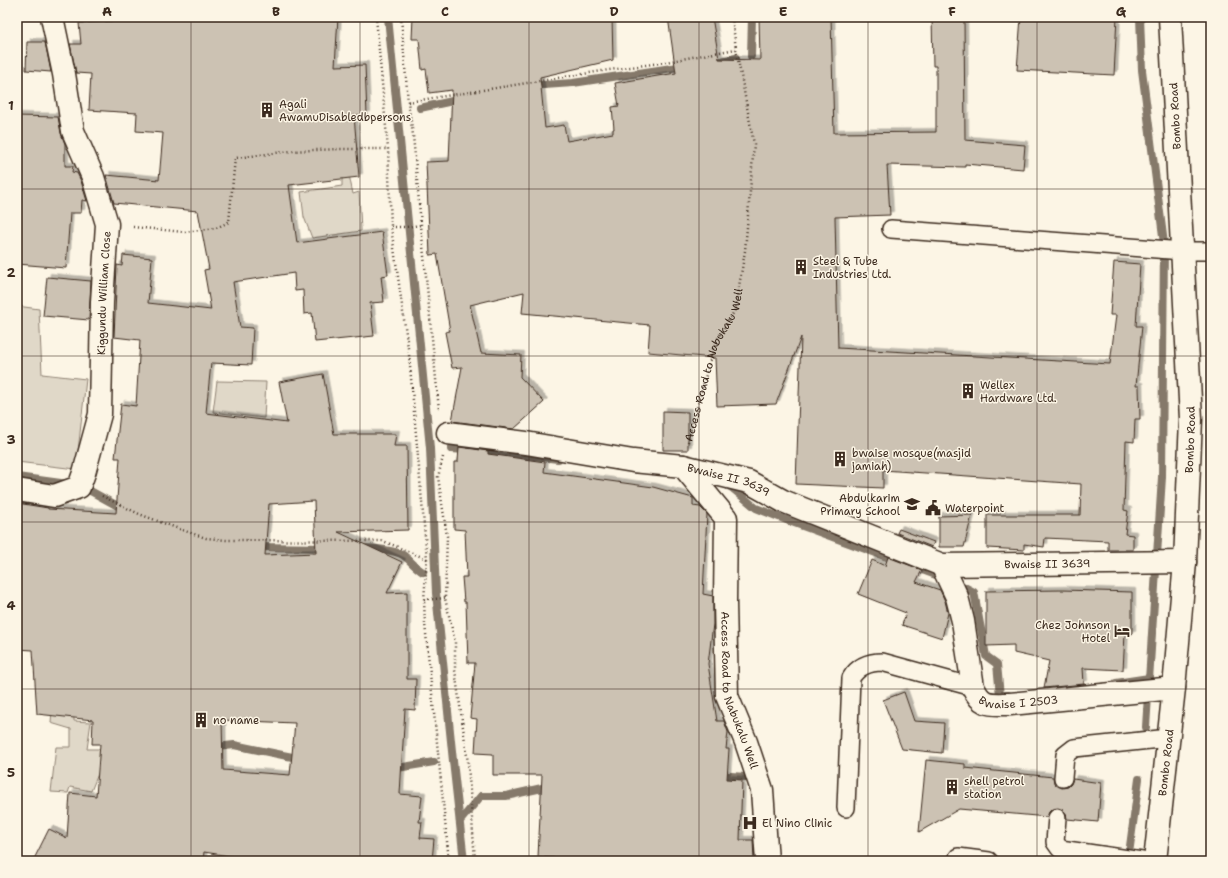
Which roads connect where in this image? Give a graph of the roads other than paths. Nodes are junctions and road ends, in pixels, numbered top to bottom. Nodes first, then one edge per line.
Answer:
1 (52, 17) edge
2 (1170, 17) edge
3 (891, 229) dead end
4 (1183, 251) junction
5 (1211, 251) edge
6 (448, 433) road end
7 (683, 466) junction
8 (17, 490) edge
9 (1185, 562) junction
10 (942, 565) junction
11 (973, 687) junction
12 (1174, 688) junction
13 (1169, 738) junction
14 (1063, 778) dead end
15 (846, 808) dead end
16 (1058, 818) dead end
17 (958, 857) dead end
18 (767, 861) edge
19 (989, 861) edge
20 (1142, 861) edge
21 (1155, 861) edge

1 - 8 street, Kiggundu William Close
2 - 4 street, Bombo Road
3 - 4 lane
4 - 5 lane
4 - 9 street, Bombo Road
6 - 7 street, Bwaise II 3639
7 - 10 street, Bwaise II 3639
7 - 18 street, Access Road to Nabukalu Well
9 - 10 street, Bwaise II 3639
9 - 12 street, Bombo Road
10 - 11 street, Bwaise I 2503
11 - 12 street, Bwaise I 2503
11 - 15 lane
12 - 13 street, Bombo Road
13 - 14 lane
13 - 21 street, Bombo Road
16 - 20 lane
17 - 19 lane

